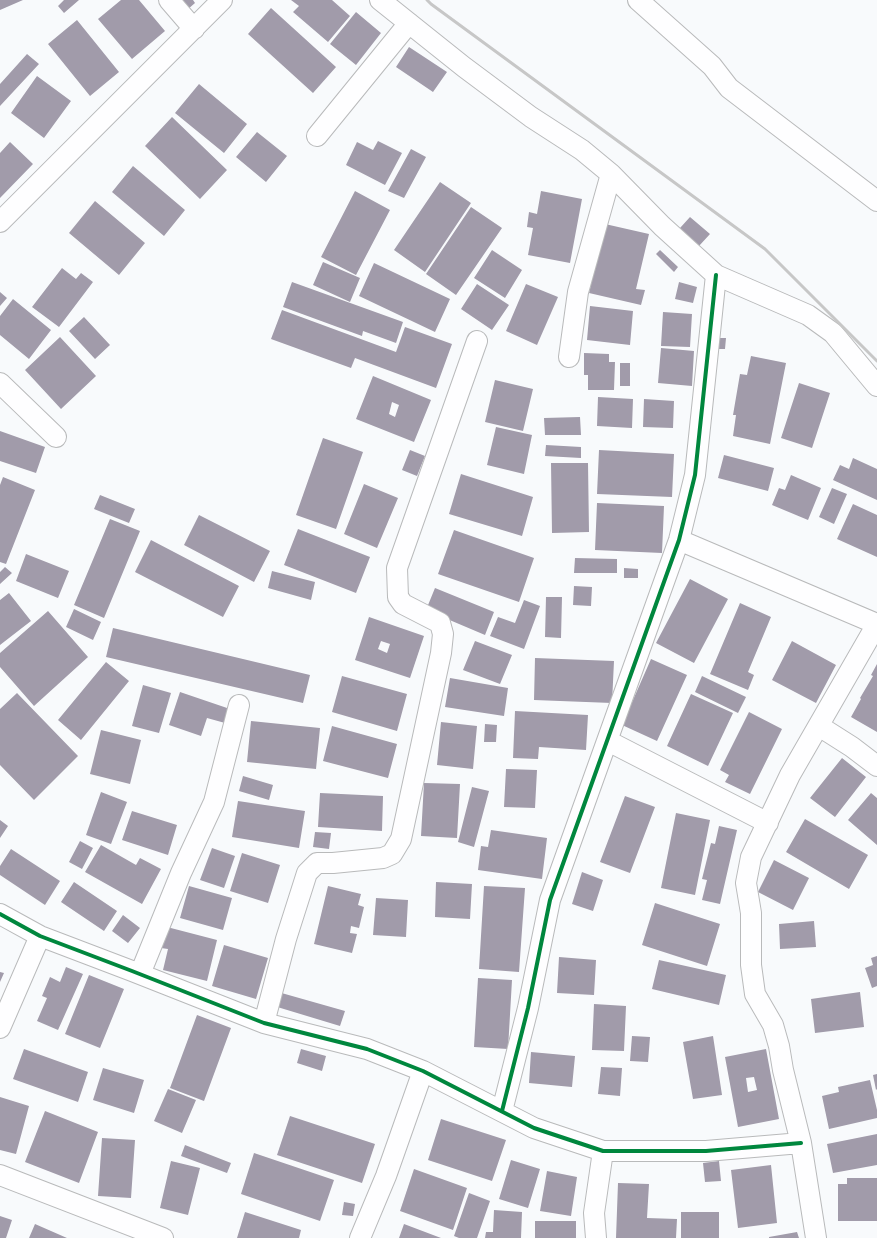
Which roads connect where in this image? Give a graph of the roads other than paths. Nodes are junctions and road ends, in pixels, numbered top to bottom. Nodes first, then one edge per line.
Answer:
1 (169, 0) edge
2 (222, 0) edge
3 (380, 0) edge
4 (638, 0) edge
5 (409, 23) junction
6 (194, 29) junction
7 (317, 136) dead end
8 (611, 174) junction
9 (877, 200) edge
10 (0, 222) edge
11 (716, 275) junction
12 (477, 341) dead end
13 (569, 357) dead end
14 (0, 383) edge
15 (877, 386) edge
16 (56, 437) dead end
17 (679, 540) junction
18 (877, 624) edge
19 (239, 705) dead end
20 (819, 726) junction
21 (608, 742) junction
22 (877, 766) edge
23 (768, 823) junction
24 (0, 914) edge
25 (40, 936) junction
26 (140, 974) junction
27 (264, 1023) junction
28 (0, 1028) edge
29 (422, 1071) junction
30 (502, 1111) junction
31 (801, 1143) junction
32 (603, 1151) junction
33 (0, 1175) edge
34 (163, 1238) edge
35 (360, 1238) edge
36 (596, 1238) edge
37 (816, 1238) edge

1 - 6 street
2 - 6 street
3 - 5 street
4 - 9 street
5 - 7 street
5 - 8 street
6 - 10 street
8 - 11 street
8 - 13 street
11 - 15 street
11 - 17 street
12 - 27 street
14 - 16 street
17 - 18 street
17 - 21 street
18 - 20 street
19 - 26 street
20 - 22 street
20 - 23 street
21 - 23 street
21 - 30 street
23 - 31 street
24 - 25 street
25 - 26 street
25 - 28 street
26 - 27 street
27 - 29 street
29 - 30 street
29 - 35 street
30 - 32 street
31 - 32 street
31 - 37 street
32 - 36 street
33 - 34 street

